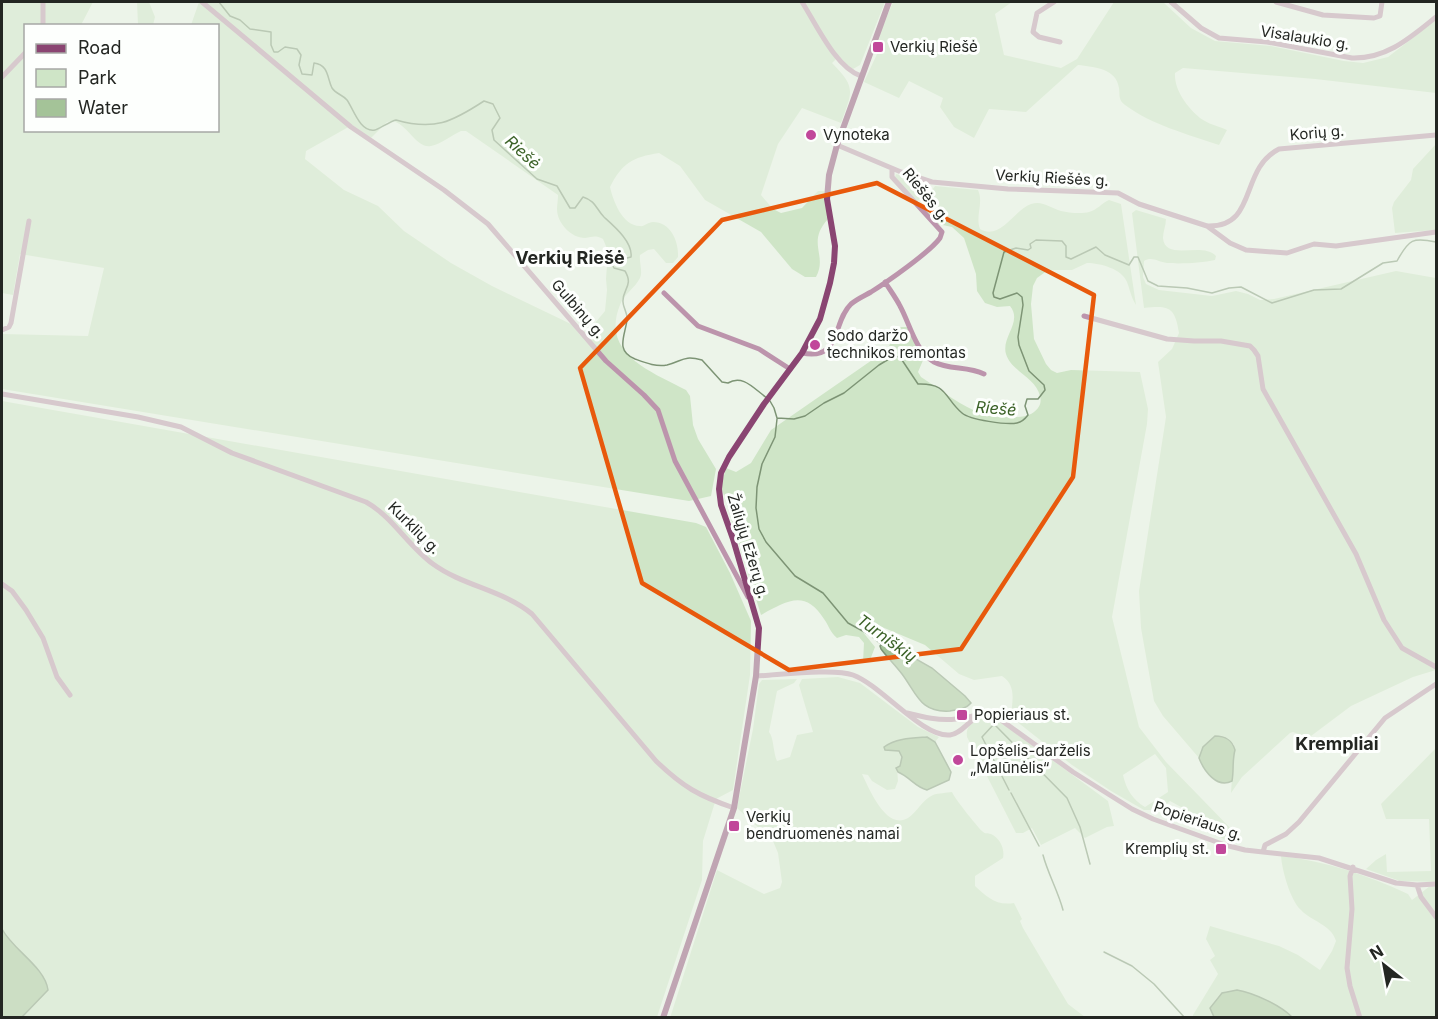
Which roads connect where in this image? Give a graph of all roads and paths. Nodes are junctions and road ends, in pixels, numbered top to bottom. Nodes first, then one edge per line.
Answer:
1 (43, 2) edge
2 (202, 2) edge
3 (802, 2) edge
4 (889, 2) edge
5 (1054, 2) edge
6 (1171, 2) edge
7 (1276, 2) edge
8 (1382, 2) edge
9 (1437, 17) edge
10 (43, 24) edge
11 (1060, 42) dead end
12 (24, 54) edge
13 (861, 76) junction
14 (2, 77) edge
15 (1437, 135) edge
16 (837, 145) junction
17 (892, 169) junction
18 (29, 221) dead end
19 (1207, 226) junction
20 (1437, 232) edge
21 (885, 282) junction
22 (664, 293) dead end
23 (1084, 316) dead end
24 (2, 330) edge
25 (802, 353) junction
26 (790, 369) junction
27 (984, 374) dead end
28 (2, 394) edge
29 (2, 584) edge
30 (752, 599) junction
31 (1437, 667) edge
32 (756, 676) junction
33 (1437, 684) edge
34 (70, 695) dead end
35 (907, 713) junction
36 (984, 714) junction
37 (955, 719) junction
38 (960, 731) junction
39 (734, 808) junction
40 (1263, 852) junction
41 (1353, 867) junction
42 (1437, 884) edge
43 (1417, 885) junction
44 (1437, 917) edge
45 (663, 1017) edge
46 (1360, 1017) edge

1 - 10 street
2 - 30 street, Gulbinų g.
3 - 13 street
4 - 13 main road, Žaliųjų Ežerų g.
5 - 11 street
6 - 9 street, Visalaukio g.
7 - 8 street
12 - 14 street
13 - 16 main road, Žaliųjų Ežerų g.
15 - 19 street, Korių g.
16 - 17 street, Verkių Riešės g.
16 - 25 main road, Žaliųjų Ežerų g.
17 - 19 street, Verkių Riešės g.
17 - 21 street, Riešės g.
18 - 24 street
19 - 20 street, Verkių Riešės g.
21 - 25 street, Riešės g.
21 - 27 street
22 - 26 street
23 - 31 street
25 - 26 main road, Žaliųjų Ežerų g.
26 - 30 main road, Žaliųjų Ežerų g.
28 - 39 street, Kurklių g.
29 - 34 street
30 - 32 main road, Žaliųjų Ežerų g.
32 - 35 street
32 - 39 main road, Žaliųjų Ežerų g.
33 - 40 street
35 - 37 street
35 - 38 street
36 - 37 street
36 - 38 street
36 - 40 street, Popieriaus g.
37 - 38 street
39 - 45 main road, Žaliųjų Ežerų g.
40 - 41 street, Popieriaus g.
41 - 43 street, Popieriaus g.
41 - 46 street
42 - 43 street, Popieriaus g.
43 - 44 street

